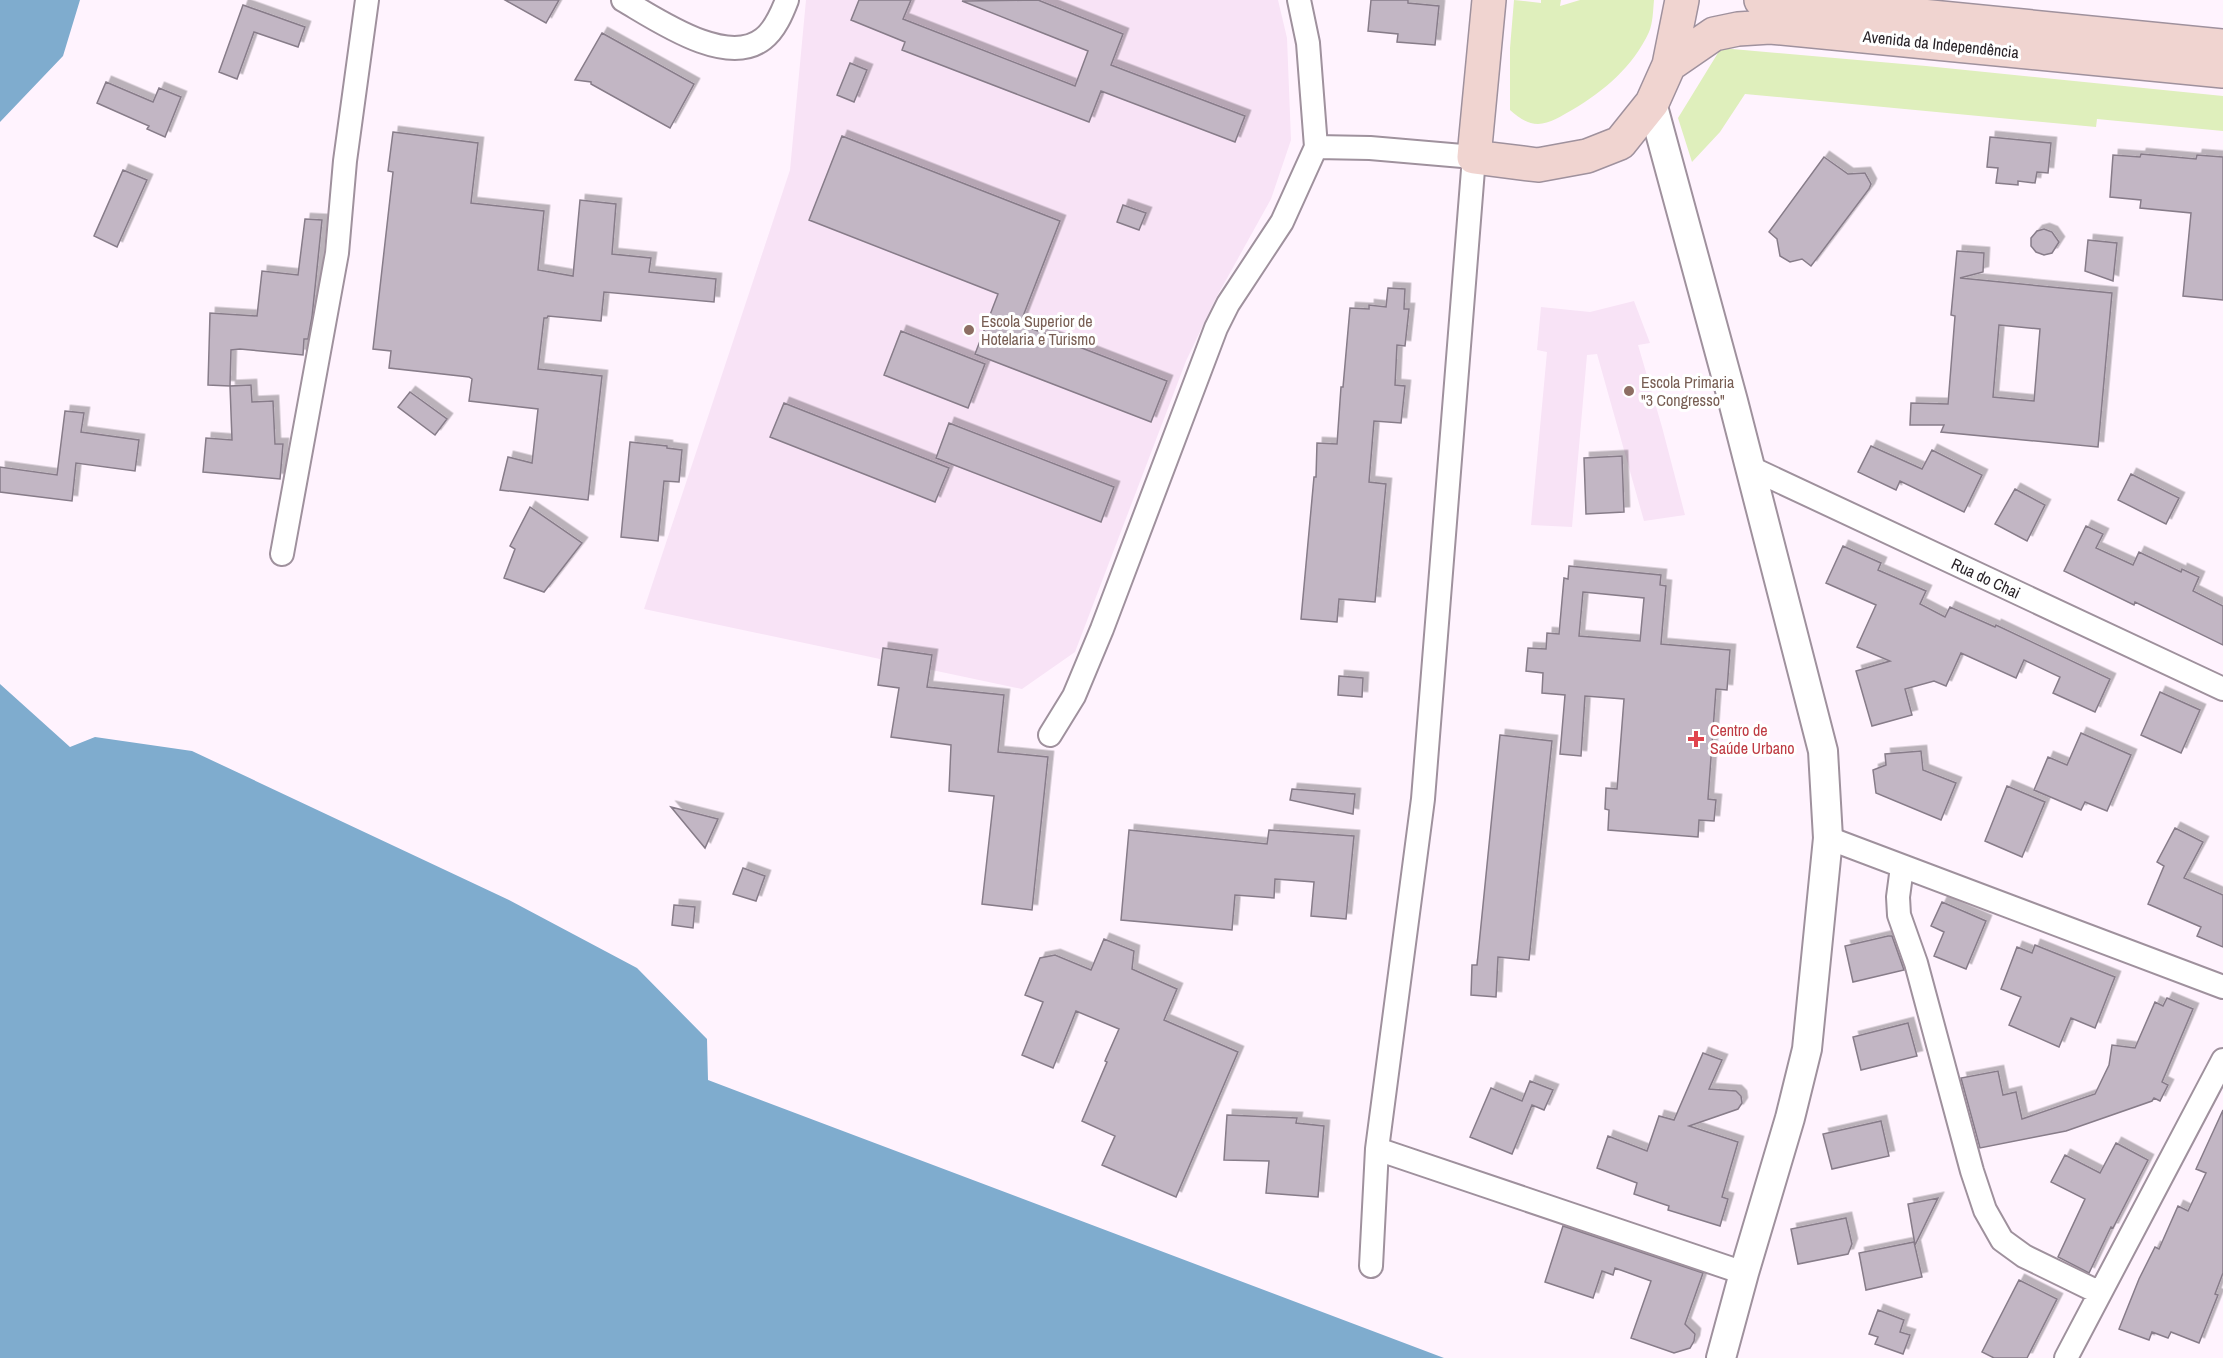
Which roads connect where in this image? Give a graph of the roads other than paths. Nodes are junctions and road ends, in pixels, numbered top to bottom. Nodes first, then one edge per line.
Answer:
1 (368, 0) edge
2 (623, 0) edge
3 (787, 0) edge
4 (1299, 0) edge
5 (1489, 0) edge
6 (1682, 0) edge
7 (1761, 0) edge
8 (2223, 46) edge
9 (1669, 65) junction
10 (2223, 71) edge
11 (1652, 103) junction
12 (1316, 147) junction
13 (1474, 157) junction
14 (1749, 467) junction
15 (282, 554) dead end
16 (2223, 689) edge
17 (1050, 735) dead end
18 (1828, 838) junction
19 (1902, 867) junction
20 (2223, 987) edge
21 (2223, 1060) edge
22 (1377, 1149) junction
23 (1371, 1266) dead end
24 (1744, 1273) junction
25 (2100, 1293) junction
26 (1721, 1358) edge
27 (2067, 1358) edge

1 - 15 street
2 - 3 street
4 - 12 street
5 - 13 main road
6 - 9 main road
7 - 8 main road, Avenida da Independência
9 - 10 main road, Avenida da Independência
9 - 11 main road
11 - 13 main road
11 - 14 street
12 - 13 street
12 - 17 street
13 - 22 street
14 - 16 street, Rua do Chai
14 - 18 street
18 - 19 street
18 - 24 street
19 - 20 street
19 - 25 street
21 - 25 street
22 - 23 street
22 - 24 street
24 - 26 street
25 - 27 street

